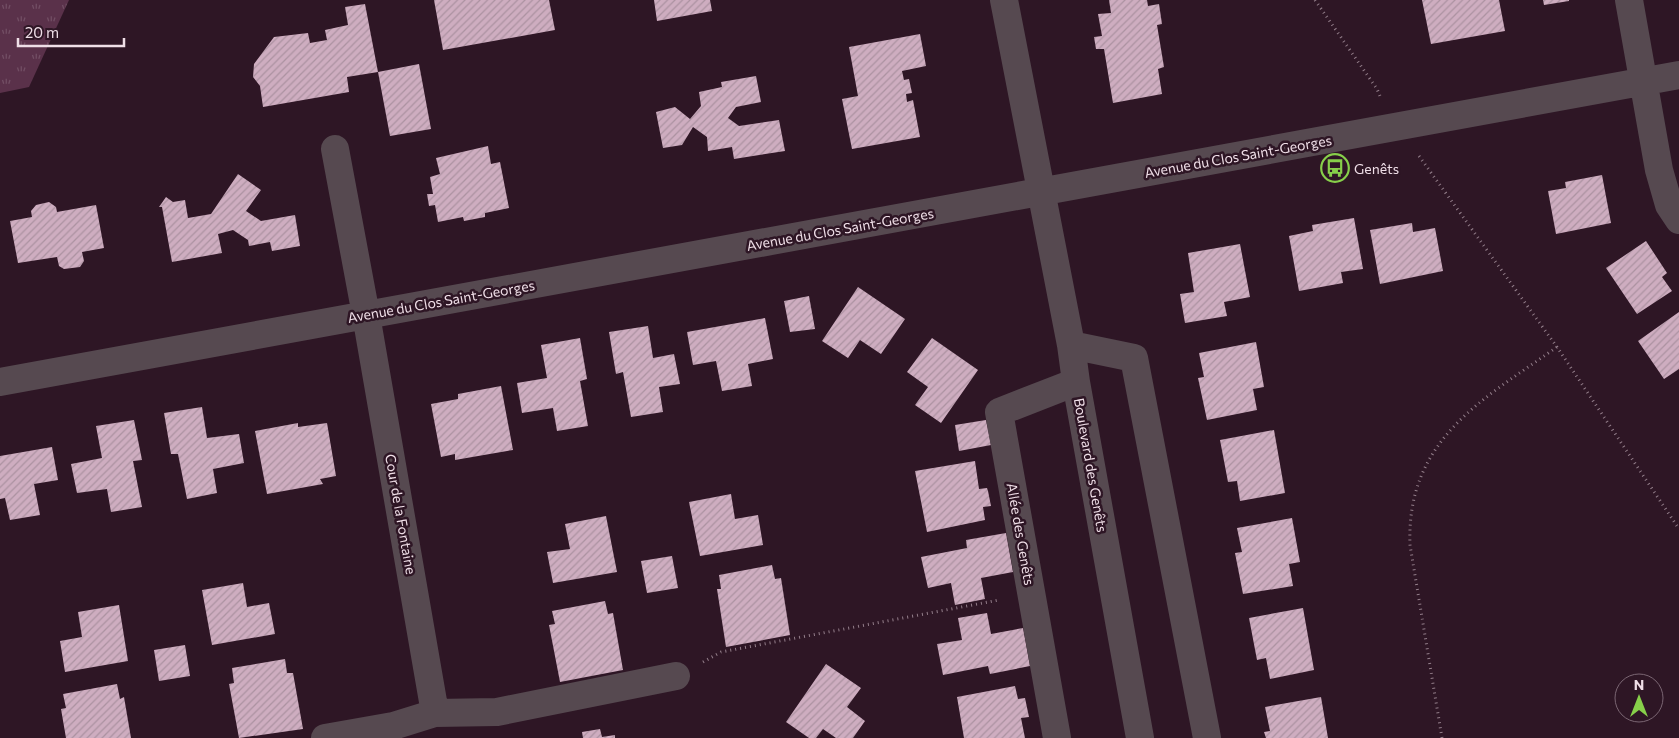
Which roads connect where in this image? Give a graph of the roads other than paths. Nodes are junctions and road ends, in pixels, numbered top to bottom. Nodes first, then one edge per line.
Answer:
1 (1004, 0) edge
2 (1629, 0) edge
3 (1679, 75) edge
4 (1643, 82) junction
5 (335, 149) dead end
6 (1042, 192) junction
7 (1679, 220) edge
8 (366, 314) junction
9 (1071, 345) junction
10 (0, 382) edge
11 (1076, 382) junction
12 (676, 676) road end
13 (435, 713) junction
14 (325, 738) edge
15 (1057, 738) edge
16 (1140, 738) edge
17 (1207, 738) edge

1 - 6 street, Boulevard des Genêts
2 - 4 street
3 - 4 street, Avenue du Clos Saint-Georges
4 - 6 street, Avenue du Clos Saint-Georges
4 - 7 street
5 - 8 street, Cour de la Fontaine
6 - 8 street, Avenue du Clos Saint-Georges
6 - 9 street, Boulevard des Genêts
8 - 10 street, Avenue du Clos Saint-Georges
8 - 13 street, Cour de la Fontaine
9 - 11 street, Boulevard des Genêts
9 - 17 street
11 - 15 street, Allée des Genêts
11 - 16 street, Boulevard des Genêts
12 - 13 street
13 - 14 street

